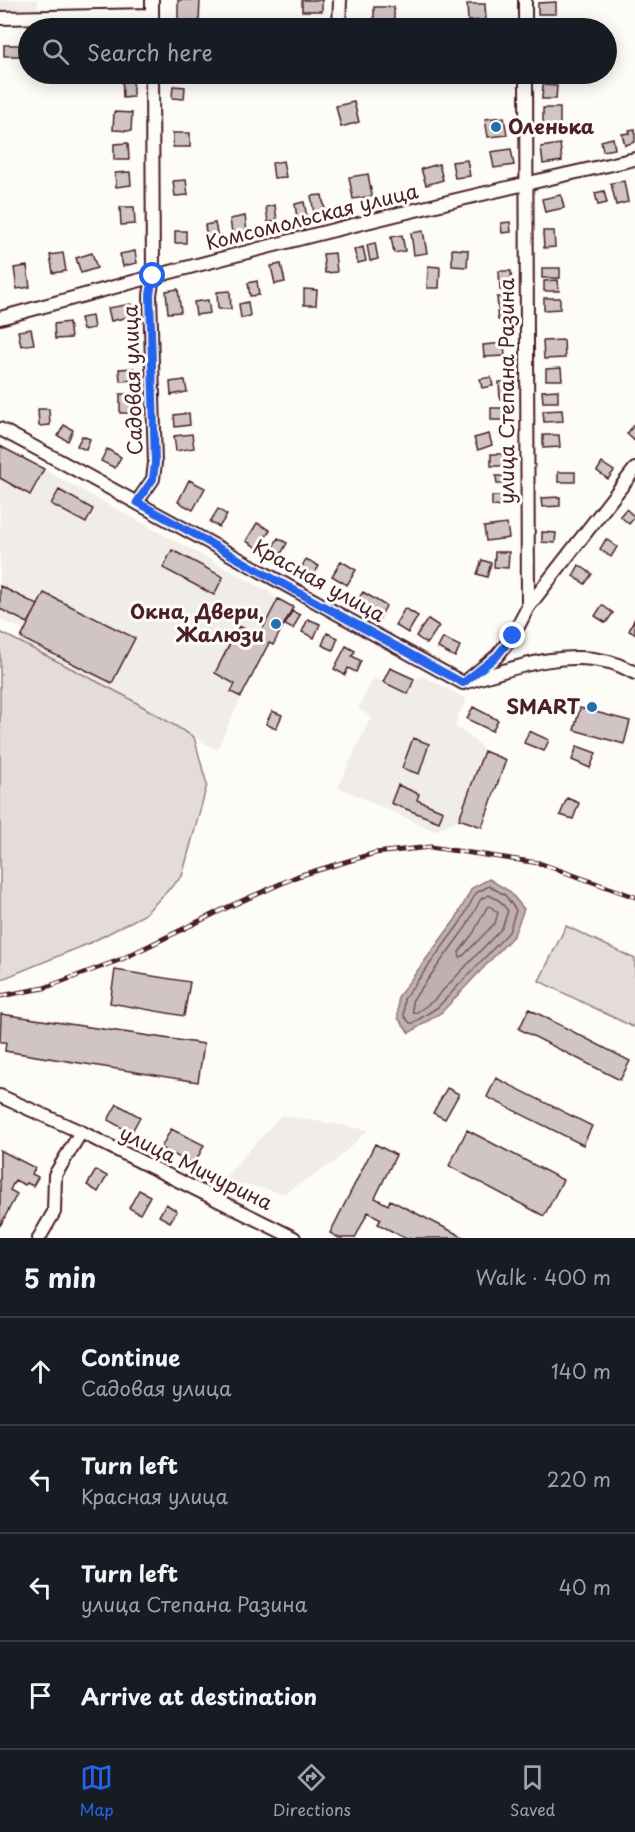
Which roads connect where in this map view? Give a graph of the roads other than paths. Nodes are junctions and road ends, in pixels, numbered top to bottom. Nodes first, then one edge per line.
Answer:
1 (152, 0) edge
2 (340, 0) edge
3 (525, 0) edge
4 (152, 15) joint
5 (0, 18) edge
6 (339, 18) edge
7 (525, 18) edge
8 (152, 84) edge
9 (526, 84) edge
10 (635, 159) edge
11 (526, 183) junction
12 (153, 276) junction
13 (0, 318) edge
14 (0, 429) edge
15 (635, 469) edge
16 (137, 502) junction
17 (528, 607) junction
18 (635, 673) edge
19 (463, 683) junction
20 (0, 1096) edge
21 (81, 1132) junction
22 (39, 1238) edge
23 (294, 1238) edge

1 - 4 street
2 - 6 street
3 - 7 street
4 - 5 street
8 - 12 street, Садовая улица
9 - 11 street, улица Степана Разина
10 - 11 street, Комсомольская улица
11 - 12 street, Комсомольская улица
11 - 17 street, улица Степана Разина
12 - 13 street, Комсомольская улица
12 - 16 street, Садовая улица
14 - 16 street, Красная улица
15 - 17 street
16 - 19 street, Красная улица
17 - 19 street, улица Степана Разина
18 - 19 street
20 - 21 street, улица Мичурина
21 - 22 street
21 - 23 street, улица Мичурина

